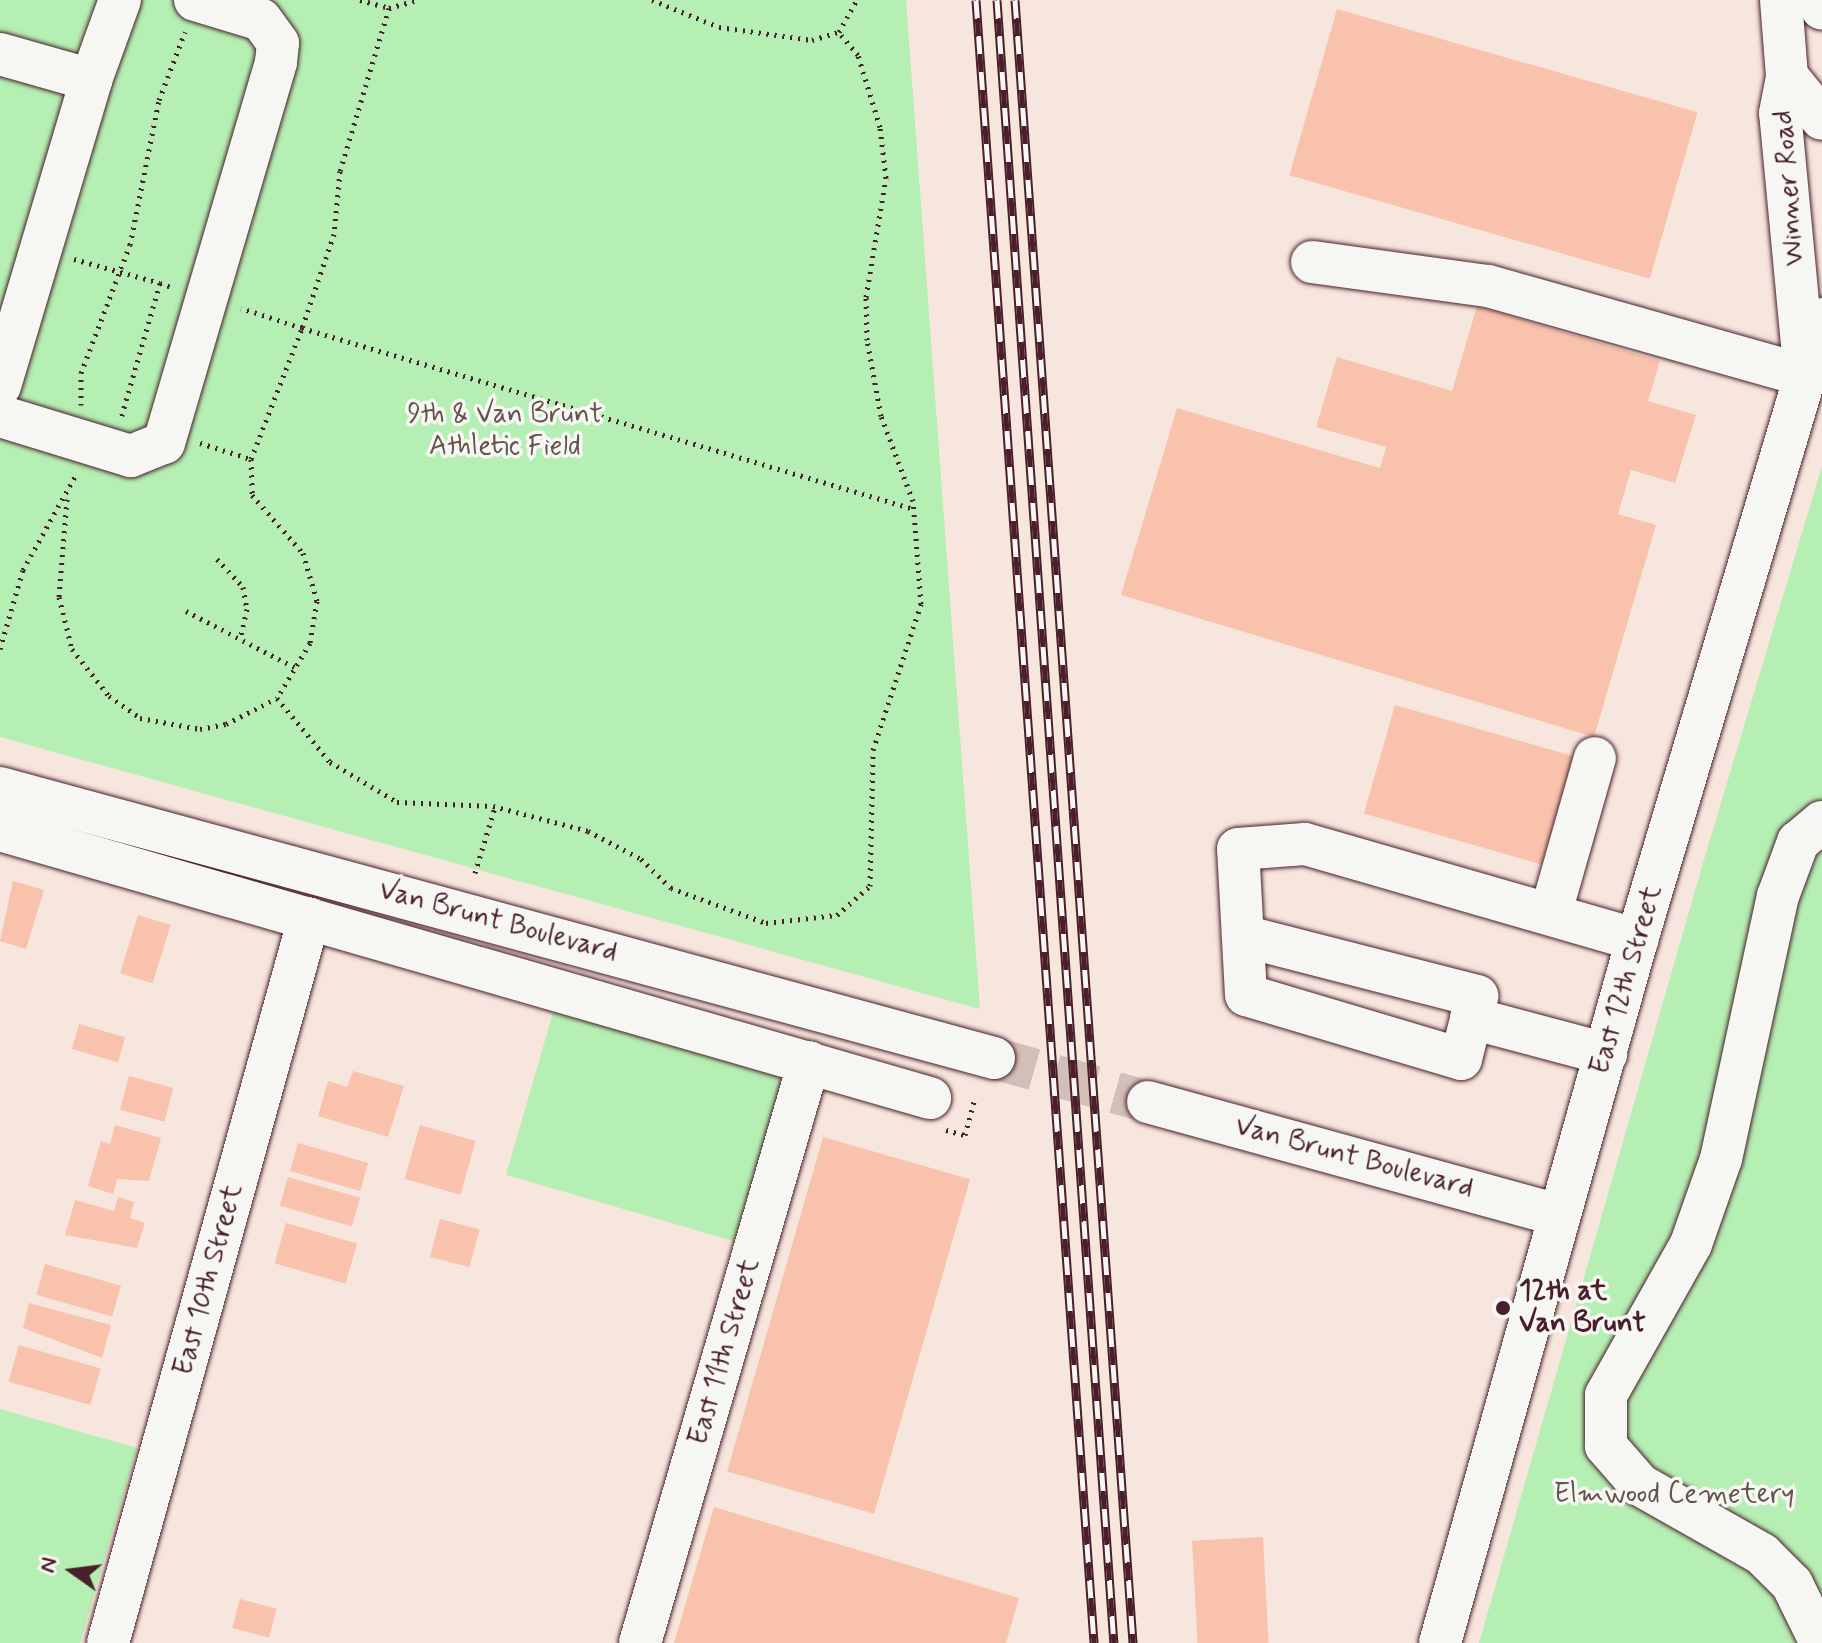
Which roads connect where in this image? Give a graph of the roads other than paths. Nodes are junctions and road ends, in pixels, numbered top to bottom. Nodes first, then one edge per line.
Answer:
1 (120, 0) edge
2 (196, 0) edge
3 (1781, 0) edge
4 (1819, 0) edge
5 (1822, 9) edge
6 (0, 54) edge
7 (1787, 76) junction
8 (91, 80) junction
9 (1822, 119) edge
10 (1312, 262) dead end
11 (1822, 319) edge
12 (1805, 376) junction
13 (0, 386) edge
14 (0, 416) edge
15 (1595, 758) dead end
16 (0, 788) edge
17 (1822, 822) edge
18 (0, 830) edge
19 (1551, 912) junction
20 (309, 918) junction
21 (1243, 936) junction
22 (1637, 940) junction
23 (1471, 1018) junction
24 (1606, 1054) junction
25 (994, 1058) tunnel mouth
26 (809, 1062) junction
27 (1148, 1102) tunnel mouth
28 (936, 1114) road end
29 (1559, 1215) junction
30 (108, 1643) edge
31 (640, 1643) edge
32 (1440, 1643) edge
33 (1821, 1643) edge

1 - 8 street
2 - 14 street
3 - 7 street, Winner Road
4 - 5 street
6 - 8 street
7 - 9 street
7 - 12 street, Winner Road
8 - 13 street
10 - 12 street
11 - 12 street, East 12th Street
12 - 22 street, East 12th Street
15 - 19 street
16 - 25 street, Van Brunt Boulevard
17 - 33 street
18 - 20 street
19 - 21 street
19 - 22 street
20 - 26 street
20 - 30 street, East 10th Street
21 - 23 street
21 - 23 street
22 - 24 street, East 12th Street
23 - 24 street
24 - 29 street, East 12th Street
26 - 28 street
26 - 31 street, East 11th Street
27 - 29 street, Van Brunt Boulevard
29 - 32 street, East 12th Street

